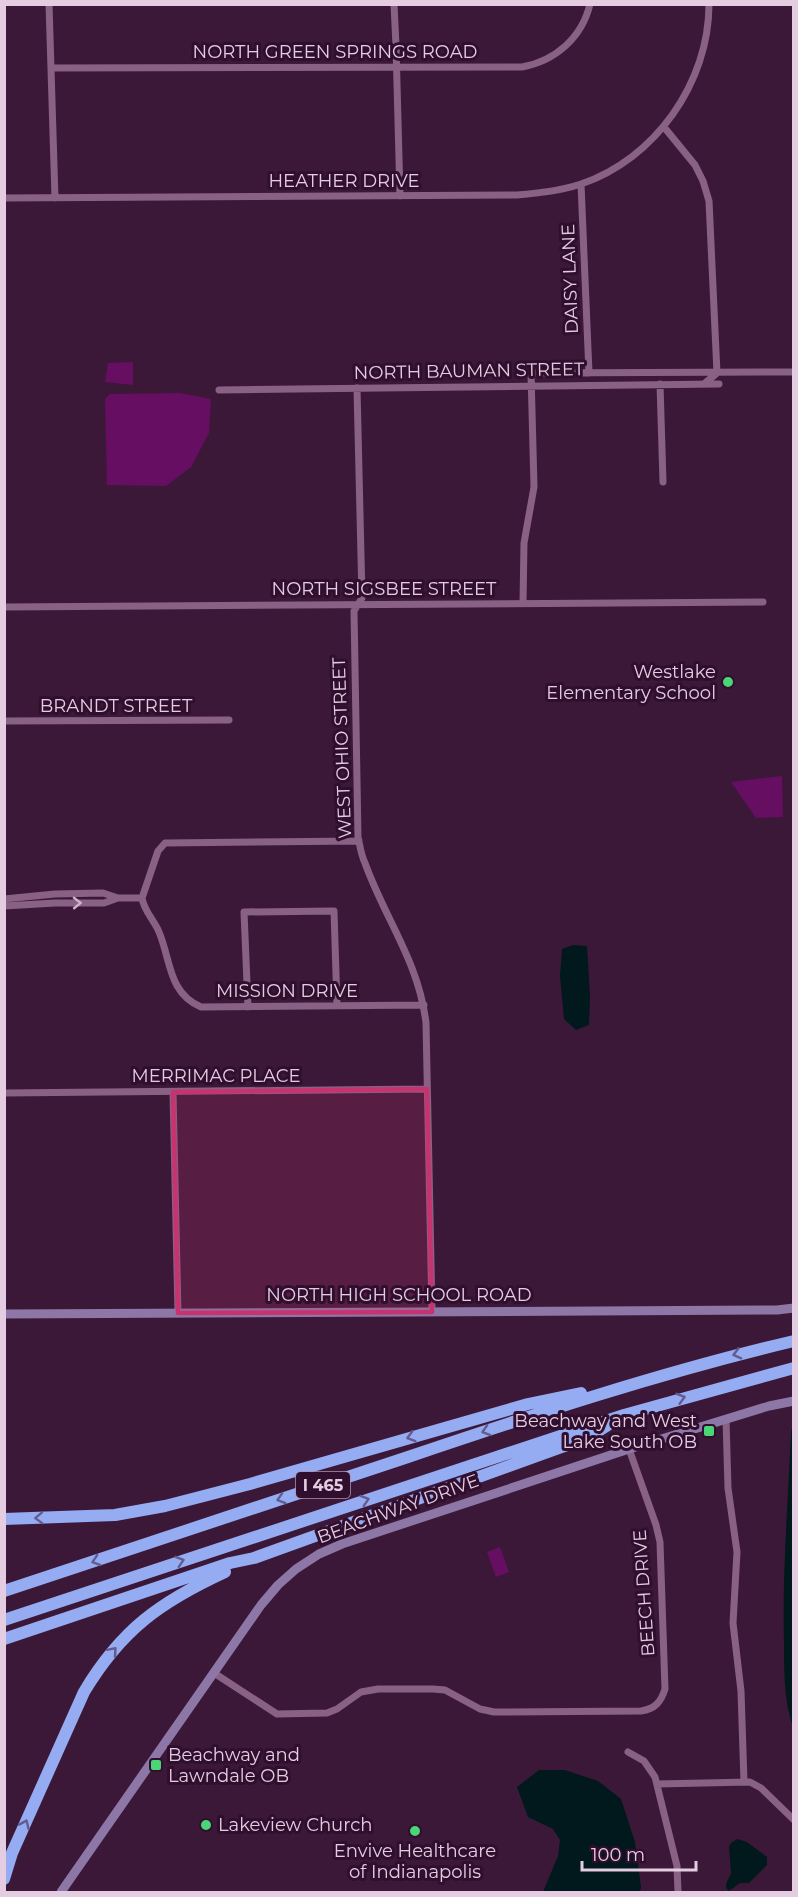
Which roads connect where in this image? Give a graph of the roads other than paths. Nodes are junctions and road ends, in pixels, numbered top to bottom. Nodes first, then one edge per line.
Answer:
1 (49, 4) edge
2 (393, 4) edge
3 (590, 4) edge
4 (709, 4) edge
5 (397, 67) junction
6 (51, 68) junction
7 (664, 127) junction
8 (581, 184) junction
9 (400, 196) junction
10 (4, 198) edge
11 (56, 198) junction
12 (794, 372) edge
13 (589, 373) junction
14 (717, 373) junction
15 (660, 384) junction
16 (704, 384) junction
17 (719, 384) dead end
18 (531, 385) junction
19 (357, 388) junction
20 (219, 390) dead end
21 (663, 482) dead end
22 (763, 602) dead end
23 (523, 603) junction
24 (358, 604) junction
25 (4, 607) edge
26 (229, 720) dead end
27 (4, 721) edge
28 (359, 841) junction
29 (118, 898) junction
30 (142, 898) junction
31 (4, 899) edge
32 (4, 906) edge
33 (424, 1005) junction
34 (337, 1006) junction
35 (248, 1007) junction
36 (427, 1089) junction
37 (173, 1092) junction
38 (4, 1093) edge
39 (794, 1308) edge
40 (178, 1312) junction
41 (432, 1312) junction
42 (4, 1314) edge
43 (794, 1341) edge
44 (794, 1368) edge
45 (642, 1381) junction
46 (794, 1401) edge
47 (624, 1414) junction
48 (726, 1419) junction
49 (629, 1449) junction
50 (4, 1519) edge
51 (254, 1558) junction
52 (4, 1591) edge
53 (4, 1620) edge
54 (4, 1639) edge
55 (214, 1673) junction
56 (628, 1752) dead end
57 (744, 1782) junction
58 (657, 1784) junction
59 (794, 1820) edge
60 (4, 1879) edge
61 (61, 1893) edge
62 (678, 1893) edge

1 - 6 street
2 - 5 street
3 - 5 street, NORTH GREEN SPRINGS ROAD
4 - 7 street, HEATHER DRIVE
5 - 6 street, NORTH GREEN SPRINGS ROAD
5 - 9 street
6 - 11 street
7 - 8 street, HEATHER DRIVE
7 - 14 street
8 - 9 street, HEATHER DRIVE
8 - 13 street, DAISY LANE
9 - 11 street, HEATHER DRIVE
10 - 11 street, HEATHER DRIVE
12 - 14 street, NORTH BAUMAN STREET
13 - 14 street, NORTH BAUMAN STREET
13 - 18 street, NORTH BAUMAN STREET
14 - 16 street
15 - 16 street, NORTH BAUMAN STREET
15 - 18 street, NORTH BAUMAN STREET
15 - 21 street
16 - 17 street, NORTH BAUMAN STREET
18 - 19 street, NORTH BAUMAN STREET
18 - 23 street
19 - 20 street, NORTH BAUMAN STREET
19 - 24 street, WEST OHIO STREET
22 - 23 street, NORTH SIGSBEE STREET
23 - 24 street, NORTH SIGSBEE STREET
24 - 25 street, NORTH SIGSBEE STREET
24 - 28 street, WEST OHIO STREET
26 - 27 street, BRANDT STREET
28 - 30 street
28 - 33 street, WEST OHIO STREET
29 - 30 street
29 - 31 street
32 -> 29 street
30 - 35 street, MISSION DRIVE
33 - 34 street, MISSION DRIVE
33 - 36 street, WEST OHIO STREET
34 - 35 street, MISSION DRIVE
34 - 35 street
36 - 37 street, MERRIMAC PLACE
36 - 41 street, WEST OHIO STREET
37 - 38 street, MERRIMAC PLACE
37 - 40 street
39 - 41 street, NORTH HIGH SCHOOL ROAD
40 - 41 street, NORTH HIGH SCHOOL ROAD
40 - 42 street, NORTH HIGH SCHOOL ROAD
43 -> 45 highway, I 465
47 -> 44 highway, I 465
45 -> 50 highway
45 -> 52 highway, I 465
46 - 48 street, BEACHWAY DRIVE
47 - 51 highway
53 -> 47 highway, I 465
48 - 49 street, BEACHWAY DRIVE
48 - 57 street
49 - 55 street, BEACHWAY DRIVE
49 - 55 street, BEECH DRIVE
51 - 54 highway
60 -> 51 highway
55 - 61 street, BEACHWAY DRIVE
56 - 58 street
57 - 58 street
57 - 59 street
58 - 62 street

